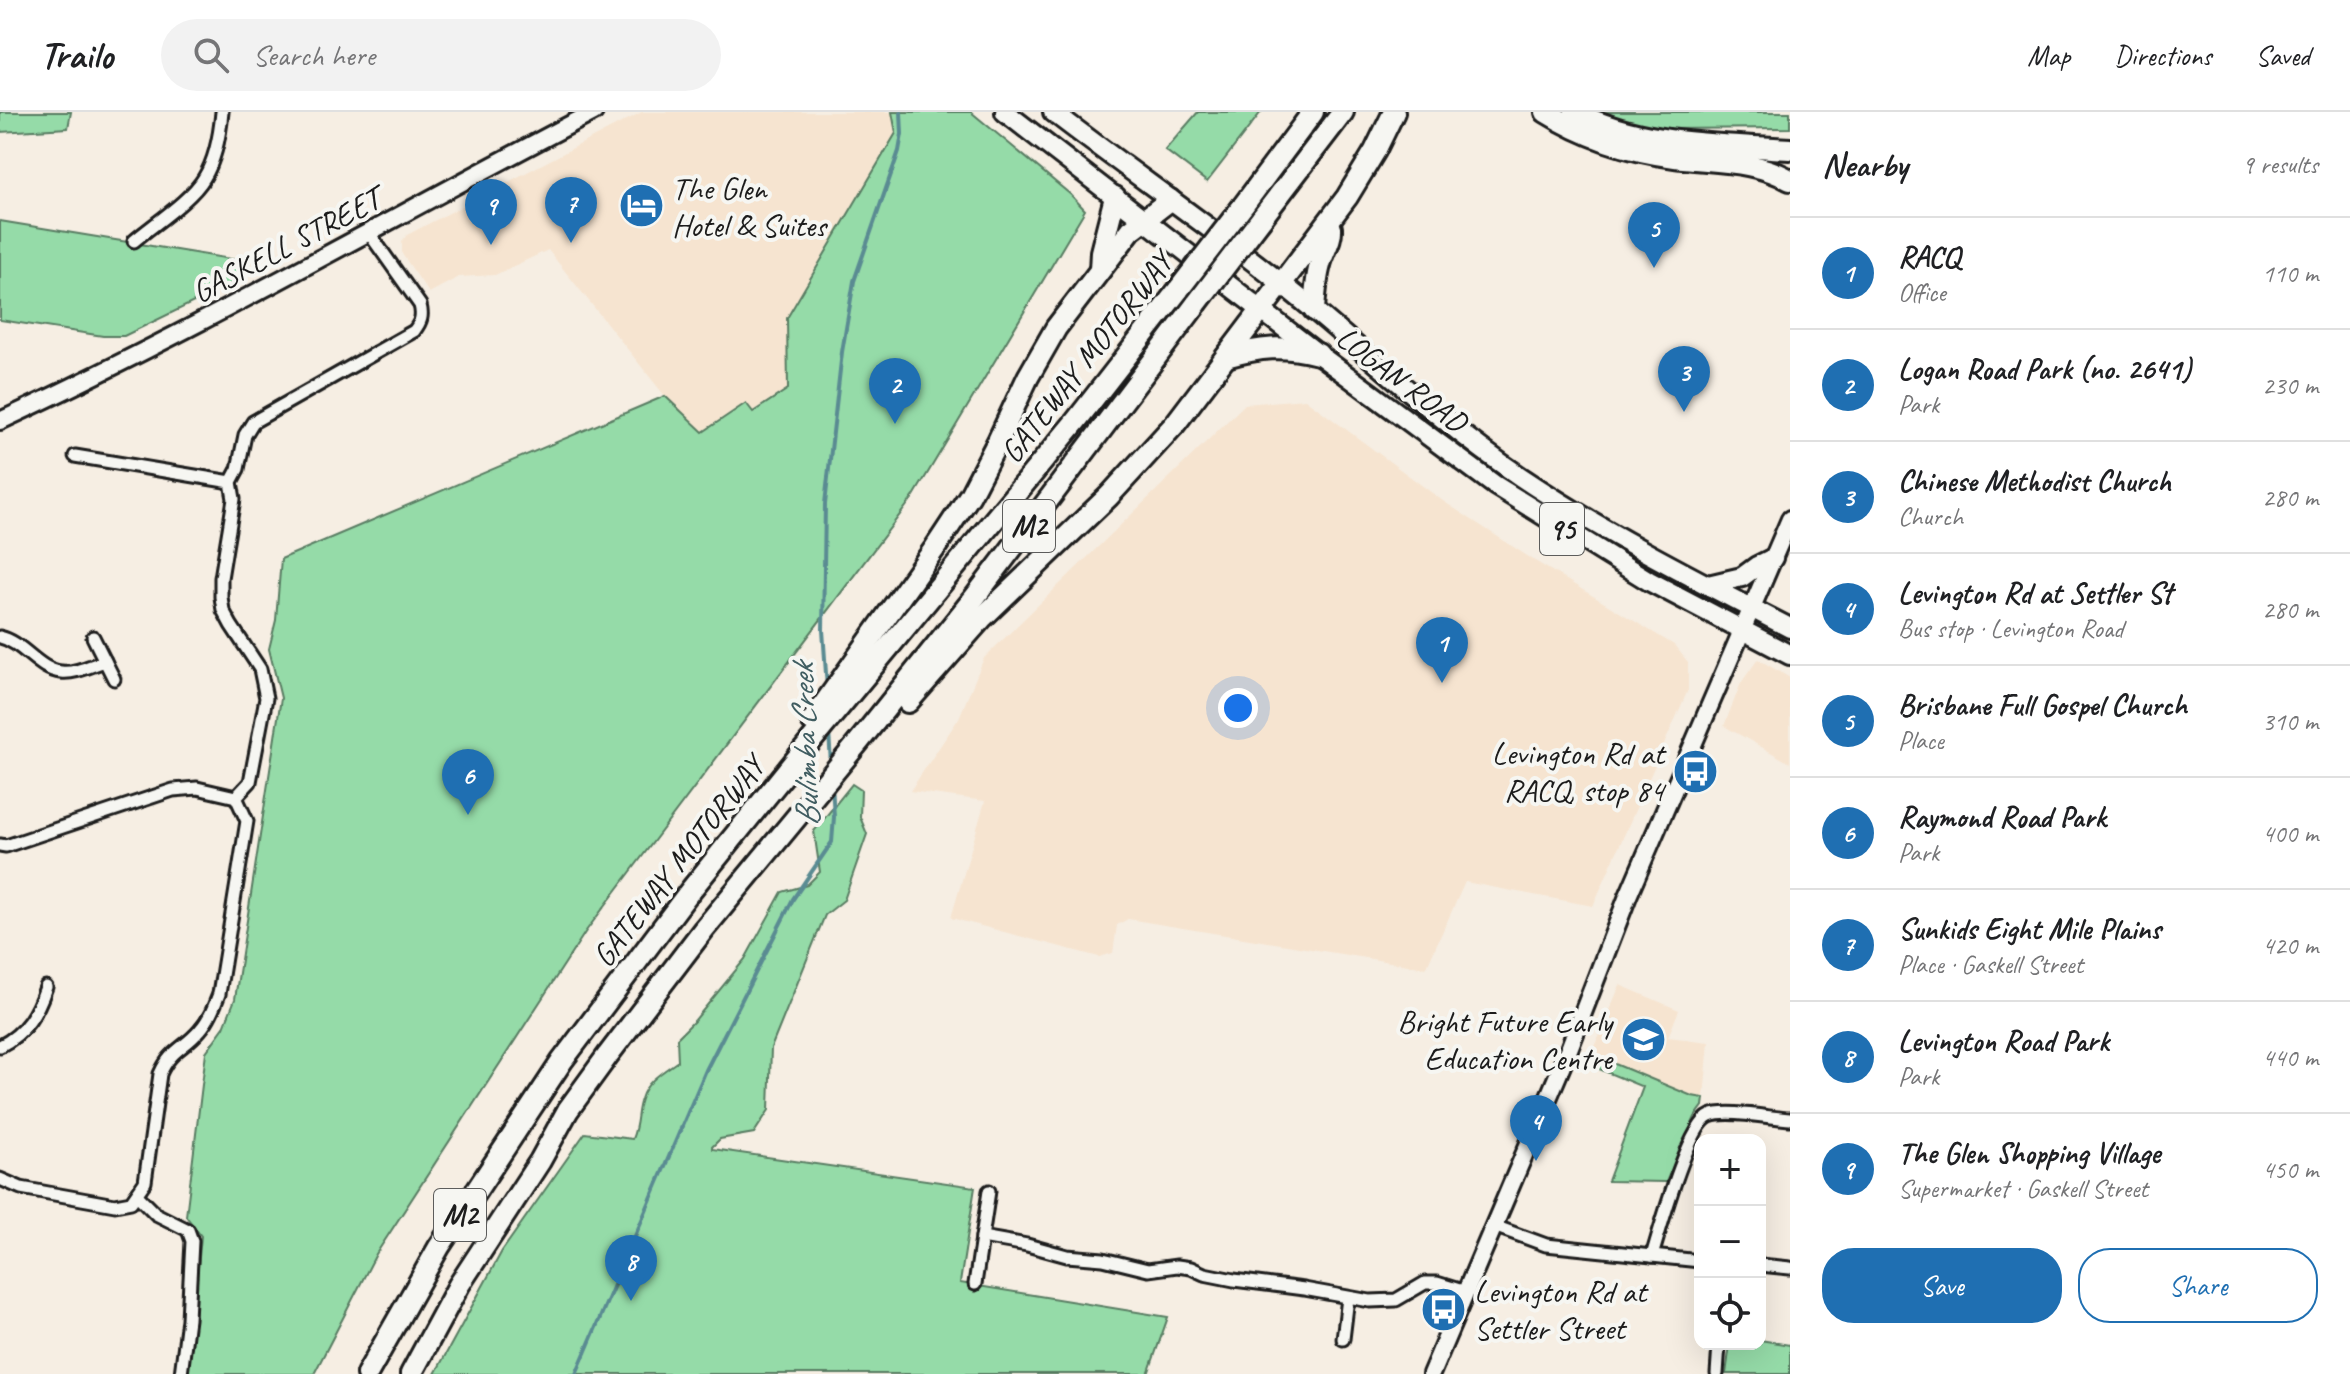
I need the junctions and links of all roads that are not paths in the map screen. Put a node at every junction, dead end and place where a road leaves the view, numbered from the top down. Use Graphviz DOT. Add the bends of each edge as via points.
graph roads {
  1 [pos="222,112"];
  2 [pos="594,112"];
  3 [pos="1005,112"];
  4 [pos="1053,112"];
  5 [pos="1313,112"];
  6 [pos="1343,112"];
  7 [pos="1394,112"];
  8 [pos="1546,112"];
  9 [pos="1575,112"];
  10 [pos="1790,149"];
  11 [pos="1790,180"];
  12 [pos="1115,197"];
  13 [pos="1170,200"];
  14 [pos="1143,220"];
  15 [pos="1331,220"];
  16 [pos="369,233"];
  17 [pos="134,241"];
  18 [pos="1100,270"];
  19 [pos="1281,284"];
  20 [pos="1261,310"];
  21 [pos="1314,310"];
  22 [pos="1318,354"];
  23 [pos="1226,357"];
  24 [pos="0,421"];
  25 [pos="75,456"];
  26 [pos="231,482"];
  27 [pos="1790,519"];
  28 [pos="1773,558"];
  29 [pos="1708,585"];
  30 [pos="1752,608"];
  31 [pos="1790,628"];
  32 [pos="1743,630"];
  33 [pos="0,637"];
  34 [pos="93,637"];
  35 [pos="1790,655"];
  36 [pos="105,661"];
  37 [pos="114,679"];
  38 [pos="840,694"];
  39 [pos="859,751"];
  40 [pos="236,797"];
  41 [pos="0,845"];
  42 [pos="46,987"];
  43 [pos="0,1046"];
  44 [pos="1790,1119"];
  45 [pos="0,1181"];
  46 [pos="989,1191"];
  47 [pos="137,1195"];
  48 [pos="1494,1226"];
  49 [pos="982,1237"];
  50 [pos="1652,1256"];
  51 [pos="1694,1260"];
  52 [pos="1766,1266"];
  53 [pos="1790,1268"];
  54 [pos="975,1284"];
  55 [pos="1466,1292"];
  56 [pos="1348,1298"];
  57 [pos="1343,1339"];
  58 [pos="1719,1350"];
  59 [pos="181,1374"];
  60 [pos="367,1374"];
  61 [pos="411,1374"];
  62 [pos="1431,1374"];
  63 [pos="1717,1374"];
  1 -- 17 [label="street" via="206,177"];
  2 -- 16 [label="street, GASKELL STREET"];
  3 -- 12 [label="main road, LOGAN ROAD / 95"];
  4 -- 13 [label="main road, LOGAN ROAD / 95"];
  5 -- 38 [label="highway, GATEWAY MOTORWAY / M2, bridge" via="1076,421"];
  6 -- 39 [label="highway, GATEWAY MOTORWAY / M2, bridge"];
  7 -- 15 [label="highway"];
  8 -- 11 [label="highway" via="1629,149 1752,166"];
  9 -- 10 [label="highway" via="1643,136"];
  12 -- 14 [label="main road, LOGAN ROAD / 95"];
  12 -- 18 [label="highway"];
  13 -- 14 [label="highway"];
  13 -- 19 [label="main road, LOGAN ROAD / 95"];
  14 -- 18 [label="highway"];
  14 -- 20 [label="main road, LOGAN ROAD / 95"];
  15 -- 19 [label="highway"];
  15 -- 21 [label="highway"];
  16 -- 24 [label="street, GASKELL STREET"];
  16 -- 26 [label="street" via="411,292 422,312 421,322 414,331 253,422"];
  18 -- 38 [label="highway" via="1056,328 970,495"];
  19 -- 20 [label="highway"];
  19 -- 21 [label="main road, LOGAN ROAD / 95"];
  20 -- 22 [label="main road, LOGAN ROAD / 95"];
  20 -- 23 [label="highway"];
  21 -- 29 [label="main road, LOGAN ROAD / 95" via="1428,408 1517,474"];
  22 -- 23 [label="highway" via="1276,347"];
  22 -- 32 [label="main road, LOGAN ROAD / 95" via="1537,513"];
  23 -- 39 [label="highway" via="1157,445 961,640"];
  25 -- 26 [label="street"];
  26 -- 40 [label="street" via="234,499 221,578 223,610 260,669 266,698 250,782"];
  27 -- 28 [label="street"];
  28 -- 29 [label="main road" via="1742,577"];
  28 -- 30 [label="street"];
  29 -- 30 [label="main road, LOGAN ROAD / 95"];
  30 -- 31 [label="main road, LOGAN ROAD / 95"];
  30 -- 32 [label="street"];
  32 -- 35 [label="main road, LOGAN ROAD / 95"];
  32 -- 48 [label="street"];
  33 -- 36 [label="street" via="60,673"];
  34 -- 36 [label="street"];
  36 -- 37 [label="street"];
  38 -- 60 [label="highway, GATEWAY MOTORWAY / M2" via="807,746 562,1061 439,1247"];
  39 -- 61 [label="highway, GATEWAY MOTORWAY / M2" via="805,807 648,1000 568,1110 459,1285"];
  40 -- 41 [label="street" via="197,788 173,790"];
  40 -- 47 [label="street" via="247,821 219,994 199,1032 174,1052 160,1074 145,1182"];
  42 -- 43 [label="street" via="36,1014 15,1039"];
  44 -- 50 [label="street" via="1725,1113 1701,1121"];
  45 -- 47 [label="street" via="115,1205"];
  46 -- 49 [label="street"];
  47 -- 59 [label="street" via="156,1214 188,1230 192,1241"];
  48 -- 50 [label="street" via="1546,1245"];
  48 -- 55 [label="street"];
  49 -- 54 [label="street"];
  49 -- 56 [label="street" via="1148,1270 1177,1266"];
  50 -- 51 [label="street"];
  52 -- 53 [label="street"];
  55 -- 56 [label="street" via="1425,1283 1396,1300"];
  55 -- 62 [label="street"];
  56 -- 57 [label="street"];
  58 -- 63 [label="street"];
}
